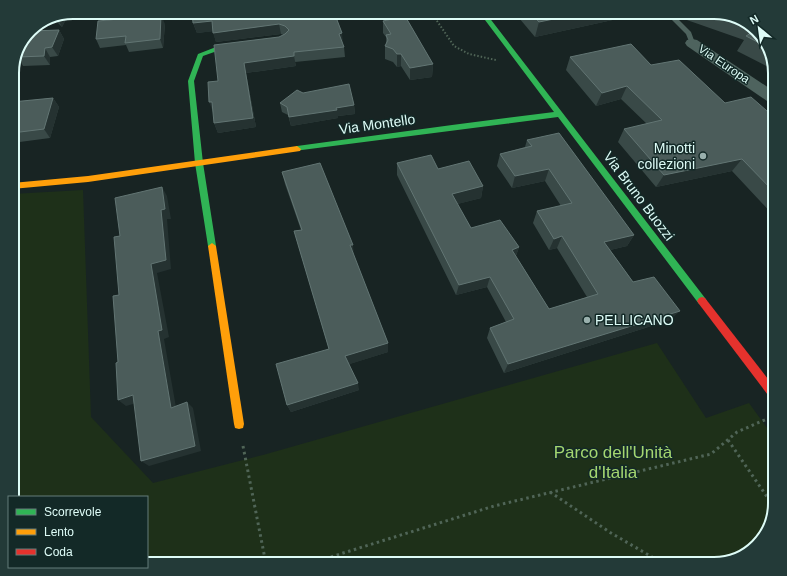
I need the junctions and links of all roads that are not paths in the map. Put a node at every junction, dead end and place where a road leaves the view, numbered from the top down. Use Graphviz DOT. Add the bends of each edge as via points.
graph roads {
  1 [pos="487,19"];
  2 [pos="674,19"];
  3 [pos="692,43"];
  4 [pos="252,44"];
  5 [pos="768,94"];
  6 [pos="559,114"];
  7 [pos="199,163"];
  8 [pos="19,185"];
  9 [pos="768,387"];
  10 [pos="239,424"];
  1 -- 6 [label="street, Via Bruno Buozzi"];
  2 -- 3 [label="lane" via="689,33"];
  3 -- 5 [label="street, Via Europa"];
  4 -- 7 [label="street" via="216,49 200,55 191,80"];
  6 -- 7 [label="street, Via Montello"];
  6 -- 9 [label="street, Via Bruno Buozzi"];
  7 -- 8 [label="street, Via Montello"];
  7 -- 10 [label="street"];
}
